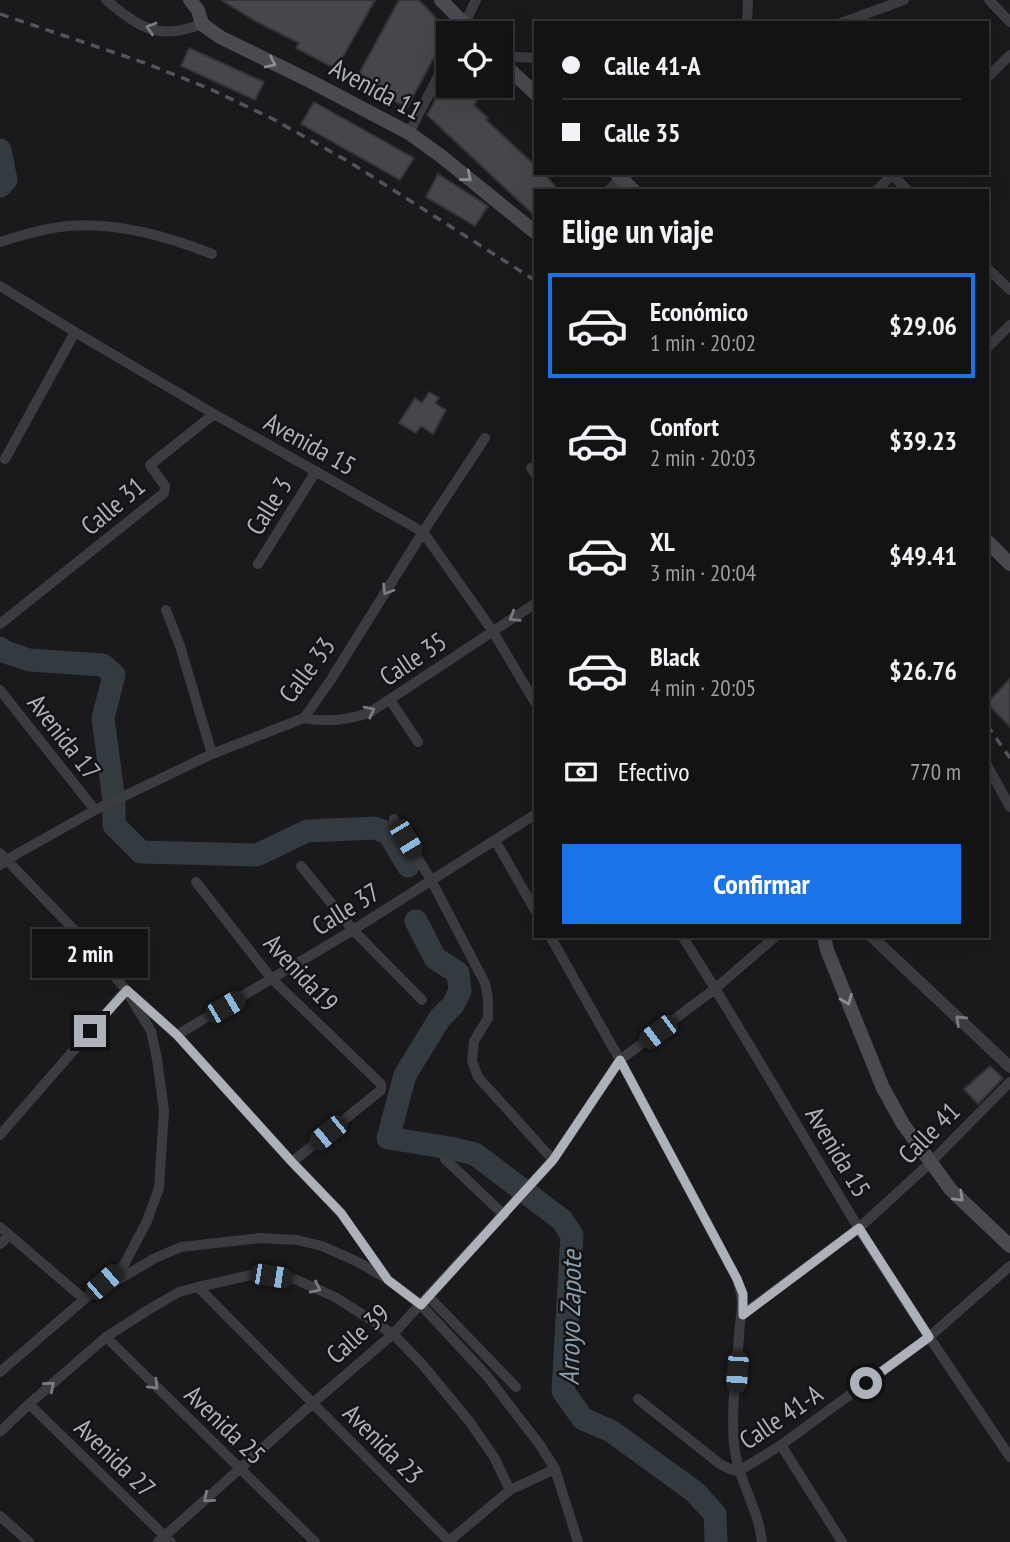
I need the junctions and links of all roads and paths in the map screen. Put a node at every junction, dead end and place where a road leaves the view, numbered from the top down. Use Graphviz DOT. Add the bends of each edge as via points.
graph roads {
  1 [pos="106,0"];
  2 [pos="190,0"];
  3 [pos="441,0"];
  4 [pos="476,0"];
  5 [pos="748,0"];
  6 [pos="904,0"];
  7 [pos="989,0"];
  8 [pos="876,5"];
  9 [pos="458,21"];
  10 [pos="469,21"];
  11 [pos="747,21"];
  12 [pos="845,21"];
  13 [pos="1010,22"];
  14 [pos="202,24"];
  15 [pos="1010,55"];
  16 [pos="513,57"];
  17 [pos="534,58"];
  18 [pos="513,73"];
  19 [pos="989,76"];
  20 [pos="436,81"];
  21 [pos="534,92"];
  22 [pos="409,134"];
  23 [pos="620,175"];
  24 [pos="891,175"];
  25 [pos="893,175"];
  26 [pos="632,189"];
  27 [pos="878,189"];
  28 [pos="906,189"];
  29 [pos="534,231"];
  30 [pos="0,242"];
  31 [pos="212,254"];
  32 [pos="989,270"];
  33 [pos="0,286"];
  34 [pos="1010,290"];
  35 [pos="1010,325"];
  36 [pos="75,332"];
  37 [pos="989,346"];
  38 [pos="214,414"];
  39 [pos="485,438"];
  40 [pos="5,459"];
  41 [pos="316,471"];
  42 [pos="423,532"];
  43 [pos="989,543"];
  44 [pos="258,564"];
  45 [pos="1010,564"];
  46 [pos="534,604"];
  47 [pos="166,610"];
  48 [pos="0,624"];
  49 [pos="492,630"];
  50 [pos="0,690"];
  51 [pos="390,700"];
  52 [pos="534,701"];
  53 [pos="304,718"];
  54 [pos="418,742"];
  55 [pos="212,754"];
  56 [pos="989,769"];
  57 [pos="1010,807"];
  58 [pos="95,810"];
  59 [pos="534,815"];
  60 [pos="394,819"];
  61 [pos="495,840"];
  62 [pos="2,860"];
  63 [pos="301,866"];
  64 [pos="431,880"];
  65 [pos="196,882"];
  66 [pos="534,908"];
  67 [pos="352,930"];
  68 [pos="551,938"];
  69 [pos="683,938"];
  70 [pos="774,938"];
  71 [pos="824,938"];
  72 [pos="873,938"];
  73 [pos="272,979"];
  74 [pos="716,988"];
  75 [pos="127,990"];
  76 [pos="422,1000"];
  77 [pos="177,1035"];
  78 [pos="620,1060"];
  79 [pos="1010,1067"];
  80 [pos="1010,1082"];
  81 [pos="0,1135"];
  82 [pos="445,1159"];
  83 [pos="553,1160"];
  84 [pos="292,1162"];
  85 [pos="930,1163"];
  86 [pos="504,1215"];
  87 [pos="0,1227"];
  88 [pos="859,1228"];
  89 [pos="9,1236"];
  90 [pos="0,1244"];
  91 [pos="1010,1246"];
  92 [pos="1010,1266"];
  93 [pos="388,1280"];
  94 [pos="198,1287"];
  95 [pos="428,1296"];
  96 [pos="84,1299"];
  97 [pos="421,1305"];
  98 [pos="743,1315"];
  99 [pos="393,1334"];
  100 [pos="106,1337"];
  101 [pos="929,1337"];
  102 [pos="0,1372"];
  103 [pos="516,1387"];
  104 [pos="638,1399"];
  105 [pos="313,1403"];
  106 [pos="29,1404"];
  107 [pos="0,1432"];
  108 [pos="782,1445"];
  109 [pos="1010,1457"];
  110 [pos="240,1469"];
  111 [pos="555,1469"];
  112 [pos="739,1471"];
  113 [pos="510,1490"];
  114 [pos="0,1516"];
  115 [pos="165,1540"];
  116 [pos="29,1542"];
  117 [pos="315,1542"];
  118 [pos="449,1542"];
  119 [pos="578,1542"];
  120 [pos="762,1542"];
  121 [pos="842,1542"];
  14 -- 1 [label="street, one-way" via="175,32 146,28"];
  2 -- 14 [label="main road, Avenida 11"];
  3 -- 9 [label="main road"];
  4 -- 10 [label="street"];
  5 -- 11 [label="street"];
  6 -- 8 [label="street"];
  7 -- 13 [label="street"];
  8 -- 12 [label="street"];
  14 -- 22 [label="main road, Avenida 11, one-way" via="229,43"];
  15 -- 19 [label="street"];
  16 -- 17 [label="street"];
  18 -- 21 [label="main road"];
  20 -- 22 [label="street"];
  22 -- 29 [label="main road, Avenida 11, one-way"];
  23 -- 26 [label="main road"];
  24 -- 27 [label="street"];
  25 -- 28 [label="street"];
  30 -- 31 [label="street" via="71,226 126,230"];
  32 -- 34 [label="street"];
  33 -- 36 [label="street, Avenida 15"];
  35 -- 37 [label="street"];
  36 -- 38 [label="street, Avenida 15"];
  36 -- 40 [label="street"];
  38 -- 41 [label="street, Avenida 15"];
  38 -- 48 [label="street, Calle 31" via="150,465 165,486 164,493"];
  39 -- 42 [label="street, Calle 33"];
  41 -- 42 [label="street, Avenida 15"];
  41 -- 44 [label="street, Calle 3"];
  42 -- 49 [label="street, Avenida 15"];
  42 -- 53 [label="street, Calle 33, one-way"];
  43 -- 45 [label="main road"];
  46 -- 49 [label="street, Calle 35, one-way"];
  47 -- 55 [label="street"];
  49 -- 51 [label="street, Calle 35"];
  49 -- 52 [label="street, Avenida 15"];
  50 -- 58 [label="street, Avenida 17"];
  53 -- 51 [label="street, Calle 35, one-way" via="356,718"];
  51 -- 54 [label="street"];
  53 -- 55 [label="street, Calle 33"];
  55 -- 58 [label="street, Calle 33"];
  56 -- 57 [label="street"];
  58 -- 62 [label="street, Calle 33"];
  59 -- 61 [label="street, Calle 37"];
  60 -- 64 [label="street"];
  61 -- 64 [label="street, Calle 37"];
  61 -- 66 [label="street"];
  62 -- 75 [label="street" via="82,938"];
  63 -- 67 [label="street"];
  64 -- 67 [label="street, Calle 37"];
  64 -- 83 [label="street" via="485,983 488,1018 474,1041 472,1060 478,1077"];
  65 -- 73 [label="street, Avenida19"];
  67 -- 73 [label="street, Calle 37"];
  67 -- 76 [label="street"];
  68 -- 78 [label="street"];
  69 -- 74 [label="street, Avenida 15"];
  70 -- 74 [label="street, Calle 39"];
  71 -- 85 [label="main road, one-way" via="883,1088"];
  79 -- 72 [label="street, one-way"];
  73 -- 77 [label="street, Calle 37"];
  73 -- 84 [label="street, Avenida19" via="382,1086"];
  74 -- 78 [label="street, Calle 39"];
  74 -- 88 [label="street, Avenida 15"];
  75 -- 77 [label="street"];
  75 -- 81 [label="street"];
  75 -- 96 [label="street" via="151,1031 158,1059 164,1111 159,1188 124,1265"];
  77 -- 84 [label="street"];
  78 -- 83 [label="street, Calle 39"];
  78 -- 98 [label="street" via="737,1279"];
  80 -- 85 [label="street, Calle 41"];
  82 -- 86 [label="street"];
  83 -- 86 [label="street, Calle 39"];
  84 -- 93 [label="street" via="341,1213"];
  85 -- 88 [label="street, Calle 41"];
  85 -- 91 [label="main road, one-way" via="951,1190"];
  86 -- 95 [label="street, Calle 39"];
  87 -- 89 [label="street"];
  88 -- 98 [label="street, Calle 41"];
  88 -- 101 [label="street, Avenida 15"];
  89 -- 90 [label="street"];
  89 -- 96 [label="street"];
  92 -- 101 [label="street, Calle 41-A"];
  93 -- 96 [label="street" via="322,1246 260,1238 181,1247"];
  93 -- 97 [label="street"];
  94 -- 99 [label="street, one-way" via="251,1275 297,1280 335,1297"];
  94 -- 100 [label="street" via="179,1293"];
  94 -- 105 [label="street, Avenida 23"];
  95 -- 97 [label="street, Calle 39"];
  95 -- 103 [label="street"];
  96 -- 102 [label="street"];
  97 -- 99 [label="street, Calle 39"];
  97 -- 111 [label="street" via="487,1376"];
  98 -- 112 [label="street" via="733,1406"];
  99 -- 105 [label="street, Calle 39"];
  99 -- 113 [label="street" via="469,1421"];
  106 -- 100 [label="street, one-way"];
  100 -- 110 [label="street, Avenida 25, one-way"];
  101 -- 108 [label="street, Calle 41-A"];
  101 -- 109 [label="street, Avenida 15"];
  104 -- 112 [label="street, Calle 41-A" via="720,1464"];
  105 -- 110 [label="street, Calle 39"];
  105 -- 118 [label="street, Avenida 23"];
  106 -- 107 [label="street"];
  106 -- 115 [label="street, Avenida 27"];
  108 -- 112 [label="street, Calle 41-A"];
  108 -- 121 [label="street"];
  110 -- 115 [label="street, Calle 39, one-way"];
  110 -- 117 [label="street, Avenida 25"];
  111 -- 113 [label="street"];
  111 -- 119 [label="street"];
  112 -- 120 [label="street"];
  113 -- 118 [label="street"];
  114 -- 116 [label="street"];
}
